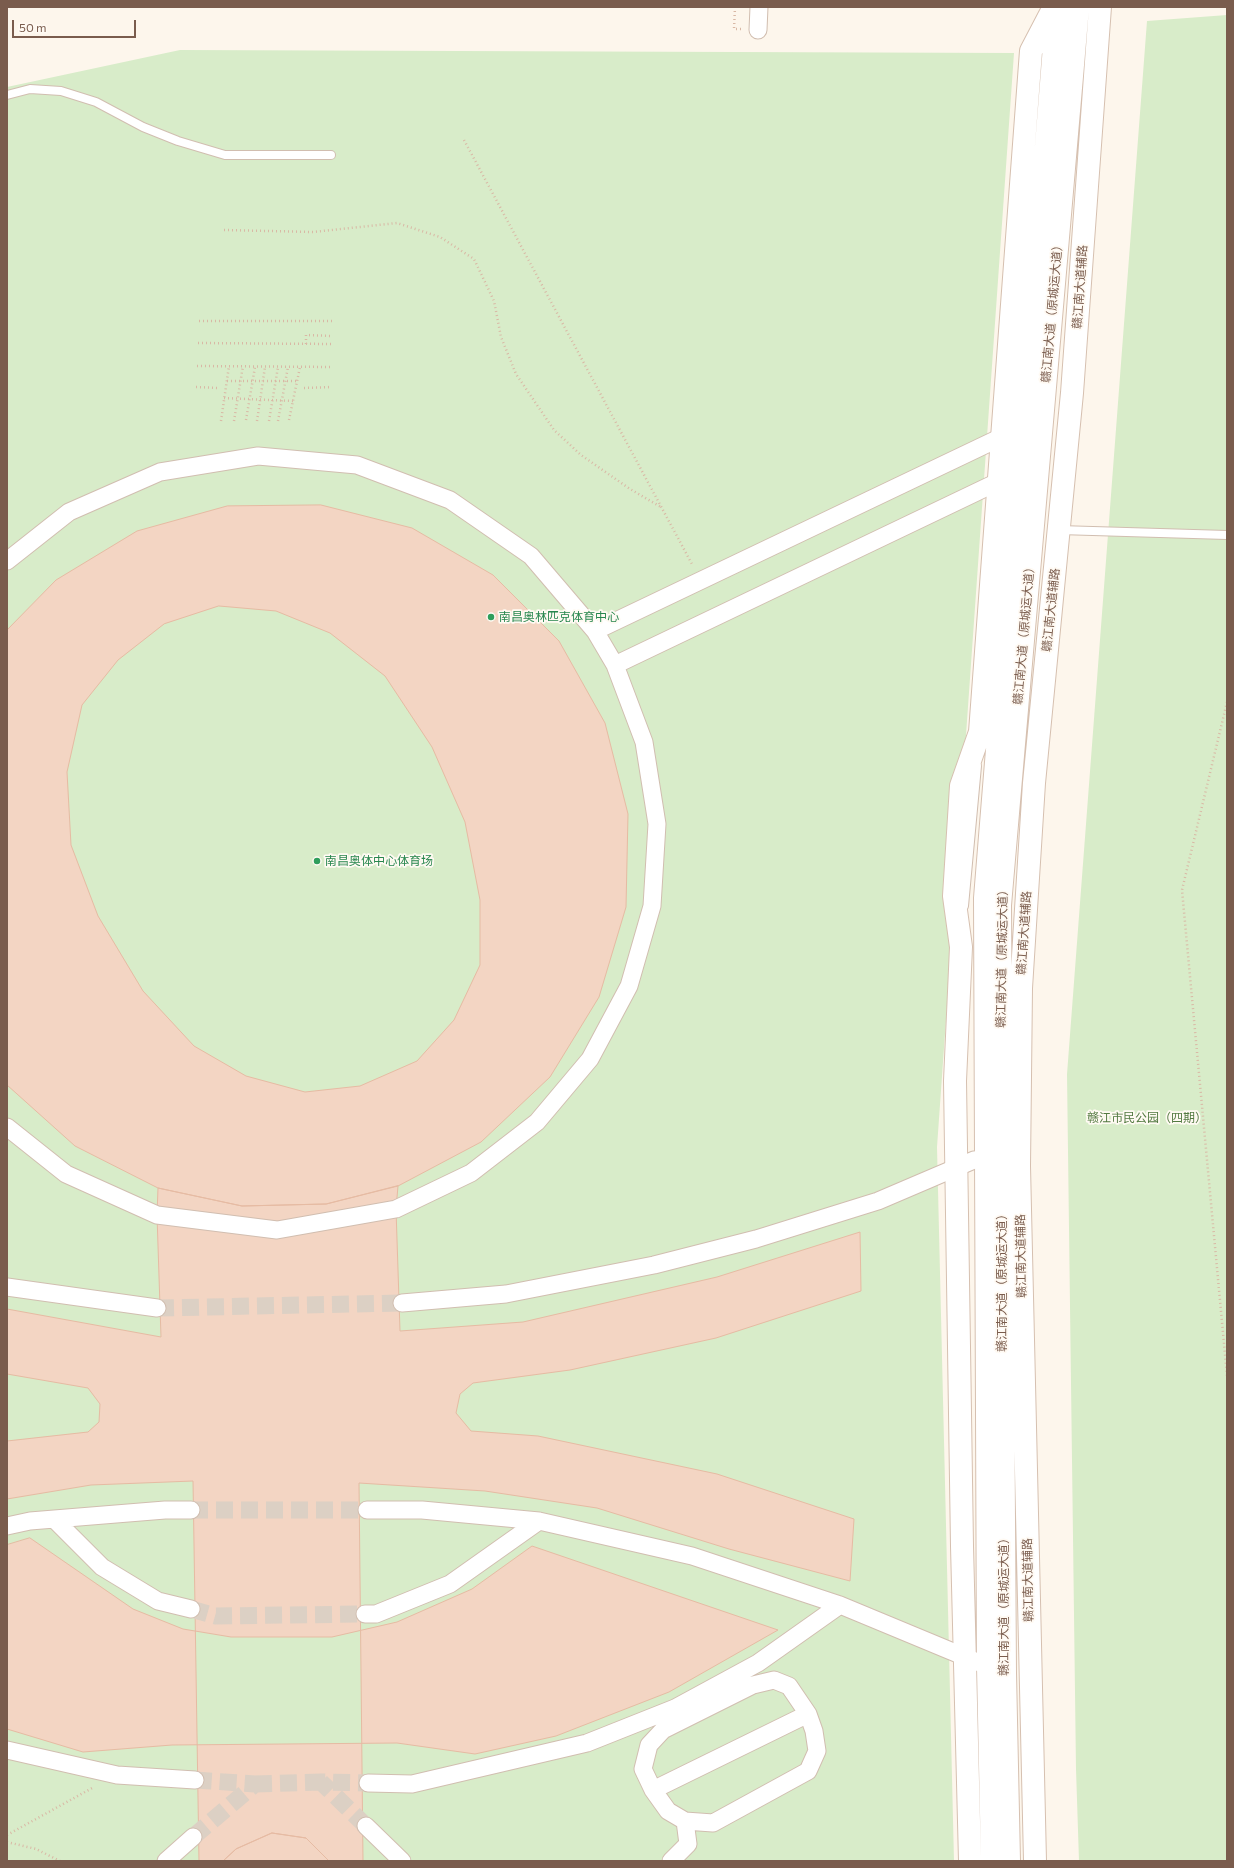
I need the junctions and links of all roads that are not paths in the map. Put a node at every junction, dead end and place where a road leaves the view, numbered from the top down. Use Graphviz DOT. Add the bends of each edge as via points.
graph roads {
  1 [pos="759,7"];
  2 [pos="1054,7"];
  3 [pos="1057,7"];
  4 [pos="1078,7"];
  5 [pos="1100,7"];
  6 [pos="758,30"];
  7 [pos="7,95"];
  8 [pos="331,154"];
  9 [pos="1043,416"];
  10 [pos="1023,426"];
  11 [pos="1002,436"];
  12 [pos="1039,462"];
  13 [pos="1019,471"];
  14 [pos="999,481"];
  15 [pos="1058,530"];
  16 [pos="1227,535"];
  17 [pos="7,561"];
  18 [pos="595,631"];
  19 [pos="615,665"];
  20 [pos="7,1127"];
  21 [pos="994,1158"];
  22 [pos="956,1168"];
  23 [pos="7,1287"];
  24 [pos="402,1303"];
  25 [pos="157,1308"];
  26 [pos="191,1510"];
  27 [pos="367,1510"];
  28 [pos="54,1519"];
  29 [pos="539,1521"];
  30 [pos="7,1526"];
  31 [pos="840,1605"];
  32 [pos="190,1610"];
  33 [pos="365,1614"];
  34 [pos="965,1657"];
  35 [pos="758,1663"];
  36 [pos="996,1670"];
  37 [pos="753,1685"];
  38 [pos="808,1714"];
  39 [pos="677,1715"];
  40 [pos="7,1750"];
  41 [pos="195,1780"];
  42 [pos="368,1783"];
  43 [pos="653,1790"];
  44 [pos="685,1821"];
  45 [pos="366,1826"];
  46 [pos="193,1837"];
  47 [pos="166,1861"];
  48 [pos="402,1861"];
  49 [pos="671,1861"];
  50 [pos="970,1861"];
  51 [pos="992,1861"];
  52 [pos="1009,1861"];
  53 [pos="1035,1861"];
  1 -- 6 [label="street"];
  2 -- 11 [label="street" via="1031,51"];
  3 -- 10 [label="street, 赣江南大道（原城运大道）"];
  4 -- 9 [label="street, 赣江南大道（原城运大道）"];
  5 -- 15 [label="street, 赣江南大道辅路" via="1072,393"];
  7 -- 8 [label="lane" via="30,89 61,92 96,102 143,127 178,141 225,155"];
  9 -- 10 [label="street"];
  9 -- 12 [label="street, 赣江南大道（原城运大道）"];
  10 -- 11 [label="street"];
  10 -- 13 [label="street, 赣江南大道（原城运大道）"];
  11 -- 14 [label="street"];
  11 -- 18 [label="street"];
  12 -- 13 [label="street"];
  12 -- 21 [label="street, 赣江南大道（原城运大道）" via="1000,905"];
  13 -- 14 [label="street"];
  13 -- 21 [label="street, 赣江南大道（原城运大道）" via="985,898"];
  14 -- 19 [label="street"];
  14 -- 22 [label="street" via="980,732 962,786 954,896 961,947 955,1081"];
  15 -- 16 [label="lane"];
  15 -- 53 [label="street, 赣江南大道辅路" via="1034,783 1021,988 1019,1166"];
  17 -- 18 [label="street" via="69,512 160,472 258,456 357,465 450,500 531,556"];
  18 -- 19 [label="street"];
  19 -- 20 [label="street" via="644,742 657,824 652,906 630,986 586,1065 537,1122 471,1173 396,1209 277,1230 157,1215 66,1174"];
  21 -- 22 [label="street" via="974,1160"];
  21 -- 36 [label="street, 赣江南大道（原城运大道）"];
  22 -- 24 [label="street" via="878,1201 756,1239 654,1265 506,1294"];
  22 -- 34 [label="street"];
  23 -- 25 [label="street"];
  26 -- 28 [label="street"];
  27 -- 29 [label="street" via="422,1510"];
  28 -- 30 [label="street"];
  28 -- 32 [label="street" via="102,1567 158,1601"];
  29 -- 31 [label="street" via="692,1556"];
  29 -- 33 [label="street" via="450,1584 376,1614"];
  31 -- 34 [label="street"];
  31 -- 35 [label="street"];
  34 -- 36 [label="street"];
  34 -- 50 [label="street"];
  35 -- 37 [label="street"];
  35 -- 39 [label="street"];
  36 -- 51 [label="street, 赣江南大道（原城运大道）"];
  36 -- 52 [label="street, 赣江南大道（原城运大道）"];
  37 -- 38 [label="street" via="774,1680 789,1686"];
  37 -- 39 [label="street"];
  38 -- 43 [label="street"];
  38 -- 44 [label="street" via="817,1751 808,1771 713,1823"];
  39 -- 42 [label="street" via="587,1743 412,1784"];
  39 -- 43 [label="street" via="649,1745 643,1769"];
  40 -- 41 [label="street" via="117,1775"];
  43 -- 44 [label="street" via="668,1811"];
  44 -- 49 [label="street" via="688,1844"];
  45 -- 48 [label="street"];
  46 -- 47 [label="street"];
}
